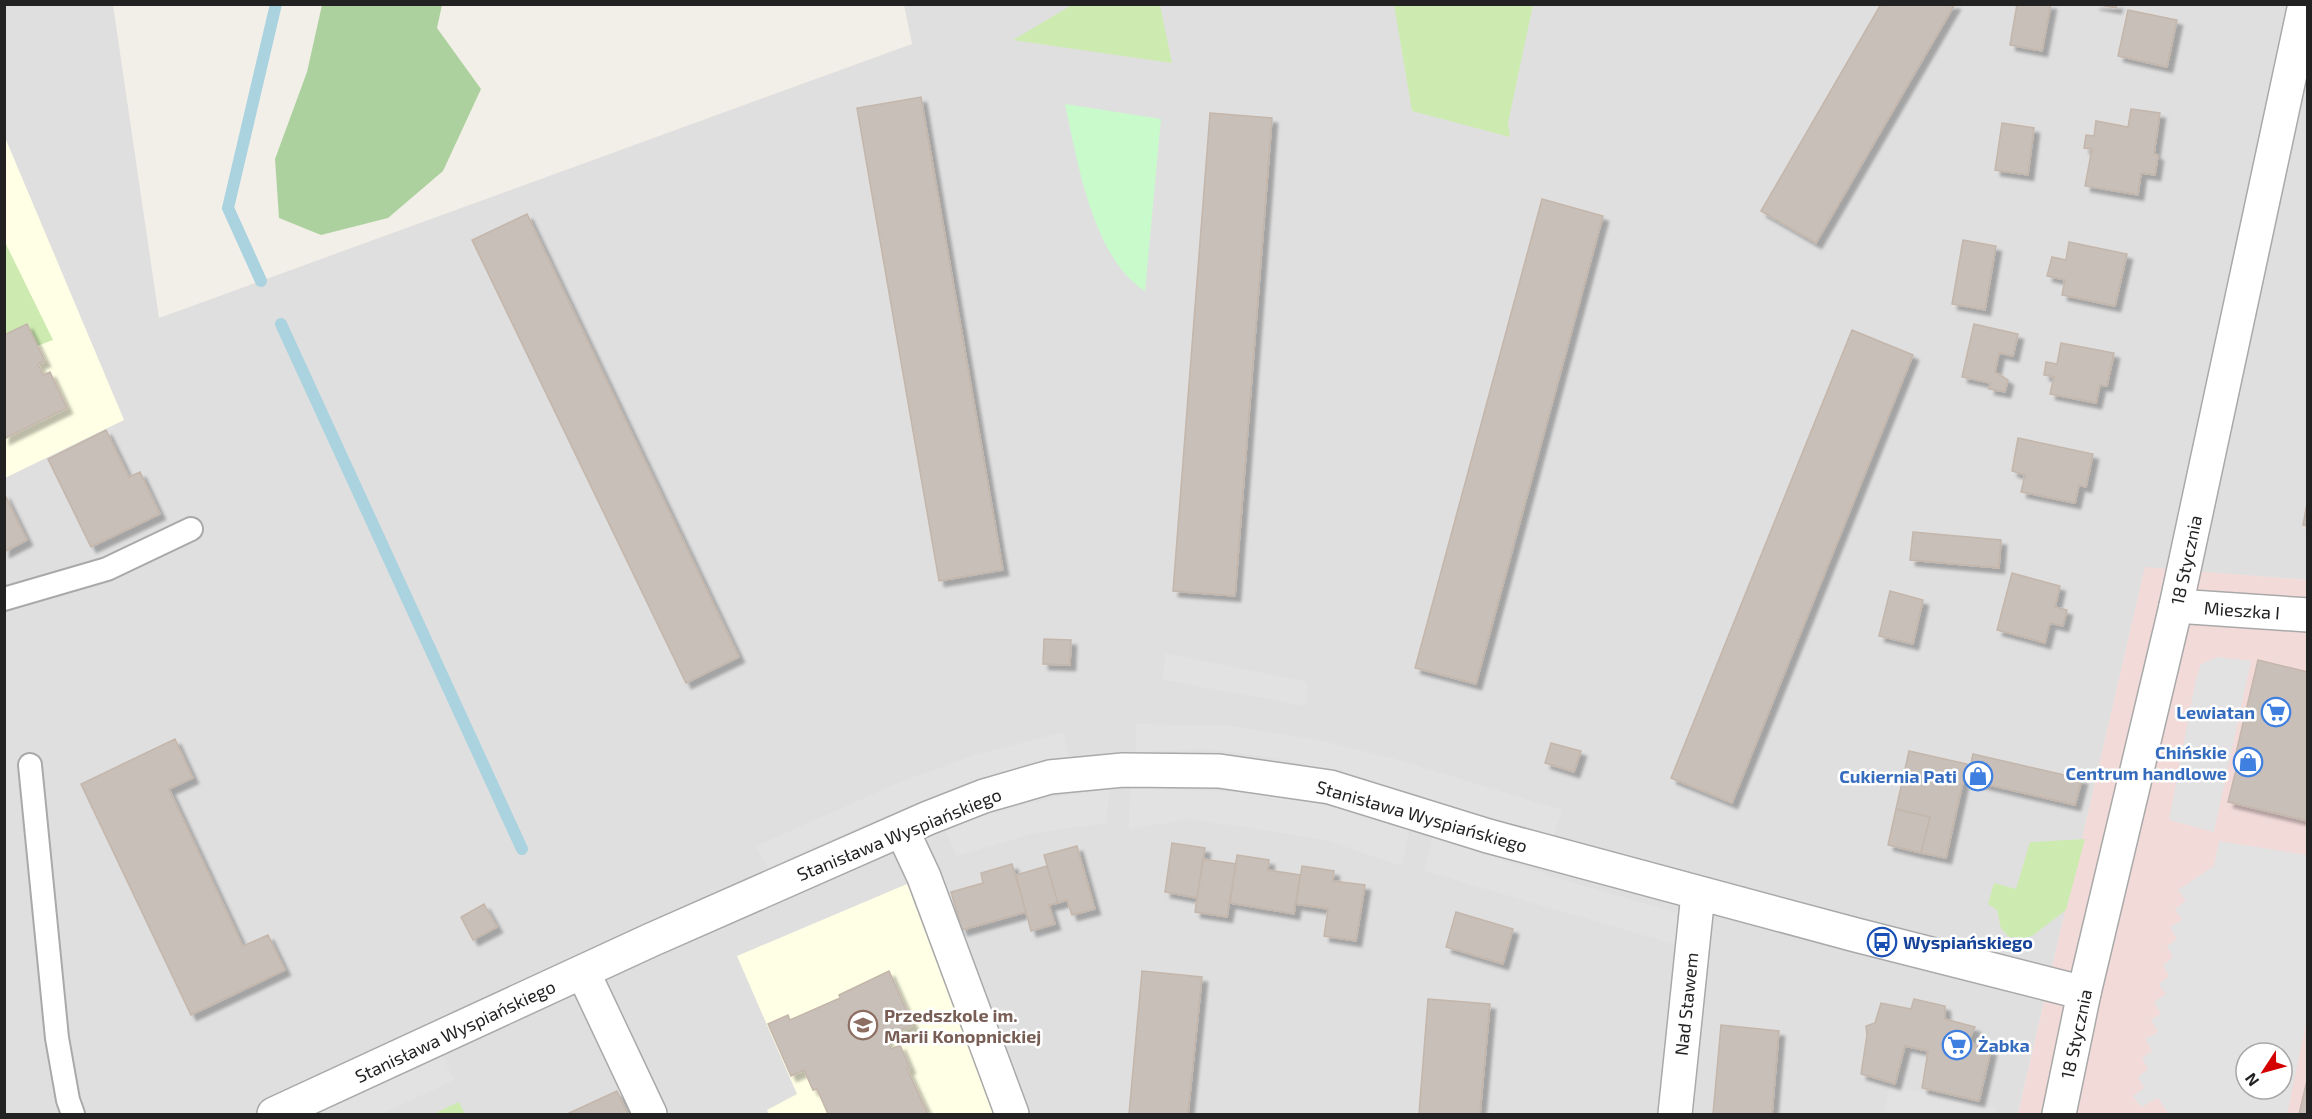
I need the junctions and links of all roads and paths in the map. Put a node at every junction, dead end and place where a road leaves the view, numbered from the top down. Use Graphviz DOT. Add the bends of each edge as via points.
graph roads {
  1 [pos="2306,4"];
  2 [pos="191,529"];
  3 [pos="4,599"];
  4 [pos="2176,606"];
  5 [pos="2307,615"];
  6 [pos="30,765"];
  7 [pos="902,830"];
  8 [pos="1698,894"];
  9 [pos="583,972"];
  10 [pos="2084,993"];
  11 [pos="74,1114"];
  12 [pos="274,1114"];
  13 [pos="650,1114"];
  14 [pos="1012,1114"];
  15 [pos="1675,1114"];
  16 [pos="2059,1114"];
  1 -- 4 [label="street, 18 Stycznia"];
  2 -- 3 [label="lane" via="107,569"];
  4 -- 5 [label="street, Mieszka I"];
  4 -- 10 [label="street, 18 Stycznia"];
  6 -- 11 [label="lane" via="57,1038"];
  7 -- 8 [label="street, Stanisława Wyspiańskiego" via="984,796 1050,777 1123,770 1219,771 1330,787"];
  7 -- 9 [label="street, Stanisława Wyspiańskiego"];
  7 -- 14 [label="street" via="924,877"];
  8 -- 10 [label="street, Stanisława Wyspiańskiego"];
  8 -- 15 [label="street, Nad Stawem"];
  9 -- 12 [label="street, Stanisława Wyspiańskiego"];
  9 -- 13 [label="street"];
  10 -- 16 [label="street, 18 Stycznia"];
}
